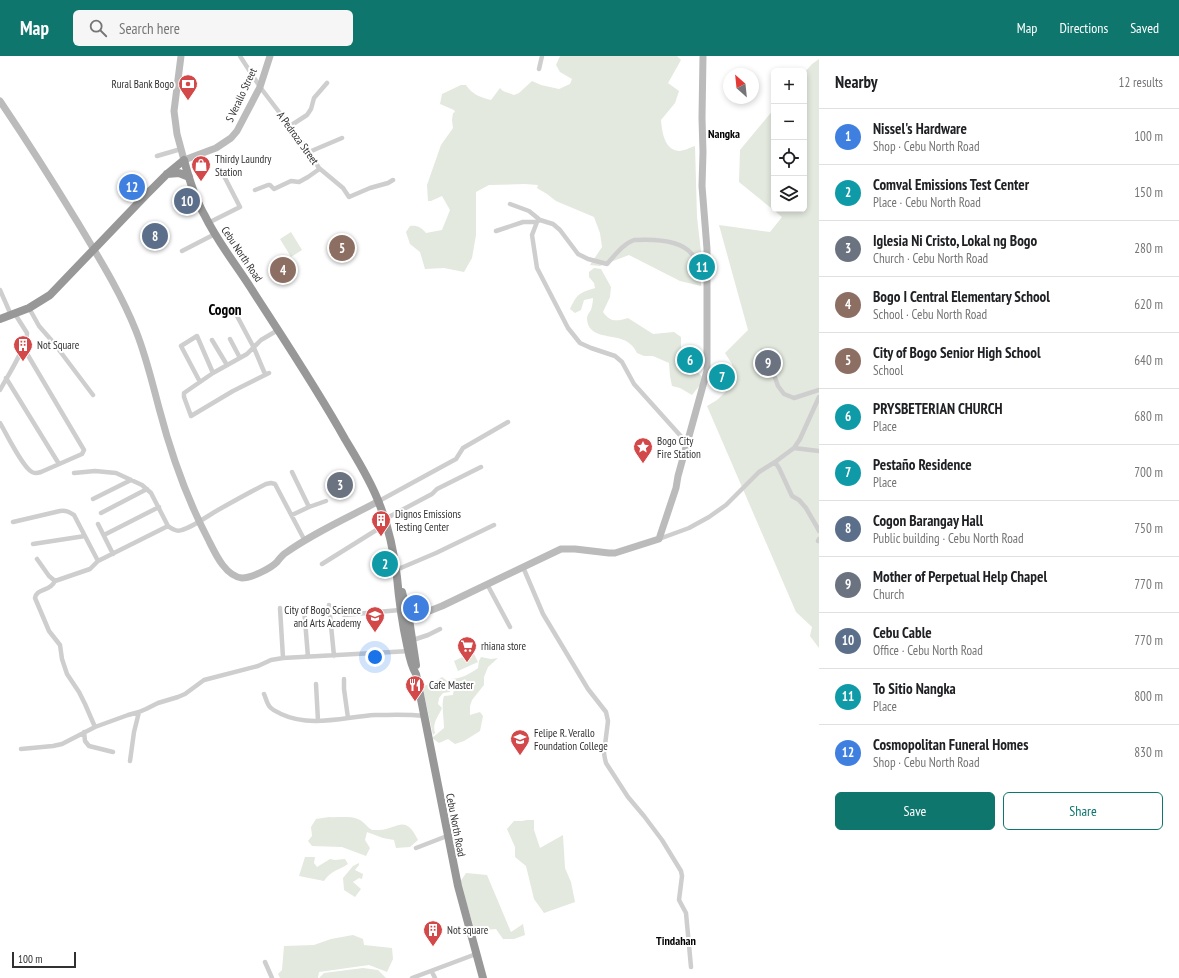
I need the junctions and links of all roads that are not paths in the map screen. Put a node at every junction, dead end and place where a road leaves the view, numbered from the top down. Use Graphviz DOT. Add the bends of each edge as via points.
graph roads {
  1 [pos="181,56"];
  2 [pos="240,56"];
  3 [pos="270,56"];
  4 [pos="542,56"];
  5 [pos="704,56"];
  6 [pos="539,69"];
  7 [pos="327,83"];
  8 [pos="260,86"];
  9 [pos="0,101"];
  10 [pos="290,126"];
  11 [pos="342,138"];
  12 [pos="181,149"];
  13 [pos="309,152"];
  14 [pos="157,156"];
  15 [pos="184,160"];
  16 [pos="319,168"];
  17 [pos="222,170"];
  18 [pos="167,174"];
  19 [pos="189,177"];
  20 [pos="393,180"];
  21 [pos="255,190"];
  22 [pos="510,204"];
  23 [pos="538,221"];
  24 [pos="208,223"];
  25 [pos="496,231"];
  26 [pos="215,234"];
  27 [pos="94,249"];
  28 [pos="182,251"];
  29 [pos="708,272"];
  30 [pos="0,290"];
  31 [pos="29,308"];
  32 [pos="13,314"];
  33 [pos="237,316"];
  34 [pos="0,319"];
  35 [pos="278,330"];
  36 [pos="230,339"];
  37 [pos="212,340"];
  38 [pos="23,347"];
  39 [pos="254,348"];
  40 [pos="762,351"];
  41 [pos="240,358"];
  42 [pos="227,365"];
  43 [pos="213,373"];
  44 [pos="6,378"];
  45 [pos="200,382"];
  46 [pos="0,390"];
  47 [pos="819,390"];
  48 [pos="93,395"];
  49 [pos="819,397"];
  50 [pos="508,422"];
  51 [pos="0,423"];
  52 [pos="687,442"];
  53 [pos="794,448"];
  54 [pos="819,451"];
  55 [pos="775,462"];
  56 [pos="59,464"];
  57 [pos="481,467"];
  58 [pos="292,472"];
  59 [pos="74,473"];
  60 [pos="131,480"];
  61 [pos="147,489"];
  62 [pos="94,499"];
  63 [pos="326,501"];
  64 [pos="379,501"];
  65 [pos="159,507"];
  66 [pos="309,507"];
  67 [pos="101,513"];
  68 [pos="292,515"];
  69 [pos="199,521"];
  70 [pos="386,521"];
  71 [pos="13,522"];
  72 [pos="98,524"];
  73 [pos="494,525"];
  74 [pos="168,526"];
  75 [pos="819,531"];
  76 [pos="104,535"];
  77 [pos="85,536"];
  78 [pos="659,539"];
  79 [pos="306,541"];
  80 [pos="33,544"];
  81 [pos="113,554"];
  82 [pos="37,559"];
  83 [pos="98,561"];
  84 [pos="322,564"];
  85 [pos="523,568"];
  86 [pos="396,573"];
  87 [pos="55,581"];
  88 [pos="487,584"];
  89 [pos="329,606"];
  90 [pos="280,608"];
  91 [pos="304,608"];
  92 [pos="400,610"];
  93 [pos="344,615"];
  94 [pos="405,620"];
  95 [pos="510,627"];
  96 [pos="440,628"];
  97 [pos="407,629"];
  98 [pos="413,640"];
  99 [pos="411,651"];
  100 [pos="334,656"];
  101 [pos="308,657"];
  102 [pos="283,658"];
  103 [pos="344,679"];
  104 [pos="316,684"];
  105 [pos="264,694"];
  106 [pos="139,712"];
  107 [pos="424,716"];
  108 [pos="348,718"];
  109 [pos="318,721"];
  110 [pos="95,727"];
  111 [pos="84,732"];
  112 [pos="21,749"];
  113 [pos="112,752"];
  114 [pos="130,760"];
  115 [pos="447,836"];
  116 [pos="416,848"];
  117 [pos="476,954"];
  118 [pos="265,962"];
  119 [pos="692,967"];
  120 [pos="272,978"];
  121 [pos="412,978"];
  122 [pos="483,978"];
  1 -- 12 [label="main road" via="174,111"];
  2 -- 8 [label="street, A Pedroza Street"];
  3 -- 8 [label="main road, S Verallo Street"];
  4 -- 6 [label="street"];
  5 -- 29 [label="main road" via="702,186"];
  7 -- 10 [label="street" via="314,98 307,115"];
  8 -- 10 [label="street, A Pedroza Street"];
  8 -- 15 [label="main road, S Verallo Street" via="231,138 216,148"];
  9 -- 27 [label="main road"];
  10 -- 13 [label="street, A Pedroza Street"];
  11 -- 13 [label="street"];
  12 -- 14 [label="street"];
  12 -- 15 [label="main road"];
  13 -- 16 [label="street, A Pedroza Street"];
  15 -- 18 [label="highway"];
  15 -- 19 [label="highway, Cebu North Road"];
  16 -- 20 [label="street, A Pedroza Street" via="343,188 349,197"];
  16 -- 21 [label="street" via="299,182 291,181 274,190 270,185"];
  17 -- 24 [label="street" via="240,207"];
  18 -- 19 [label="highway" via="180,173"];
  18 -- 27 [label="highway"];
  19 -- 24 [label="highway, Cebu North Road"];
  22 -- 23 [label="street" via="529,211"];
  23 -- 25 [label="street" via="523,222"];
  23 -- 29 [label="street" via="553,224 578,254 588,259 607,264 623,247 634,240 670,241 690,252 696,264"];
  23 -- 52 [label="street" via="532,235 537,268 568,328 580,343 615,356 622,362 634,384"];
  24 -- 26 [label="highway, Cebu North Road"];
  26 -- 28 [label="street"];
  26 -- 35 [label="highway, Cebu North Road"];
  27 -- 31 [label="highway" via="50,296"];
  27 -- 69 [label="main road" via="136,331 172,454"];
  29 -- 52 [label="main road" via="707,371"];
  30 -- 32 [label="street"];
  31 -- 32 [label="highway"];
  31 -- 48 [label="street" via="39,326"];
  32 -- 34 [label="highway"];
  32 -- 38 [label="street" via="27,333"];
  33 -- 39 [label="street"];
  35 -- 39 [label="street" via="261,340"];
  35 -- 64 [label="highway, Cebu North Road" via="325,404"];
  36 -- 41 [label="street"];
  37 -- 42 [label="street"];
  38 -- 44 [label="street"];
  38 -- 56 [label="street" via="84,450 82,454"];
  39 -- 41 [label="street"];
  39 -- 45 [label="street" via="267,374 191,416 184,393"];
  40 -- 47 [label="street" via="767,355 778,386 784,394 794,398"];
  41 -- 42 [label="street"];
  42 -- 43 [label="street"];
  43 -- 45 [label="street"];
  43 -- 45 [label="street" via="197,336 181,346"];
  44 -- 46 [label="street"];
  44 -- 56 [label="street"];
  49 -- 53 [label="street"];
  50 -- 64 [label="street" via="463,448 456,459"];
  51 -- 56 [label="street" via="33,473"];
  52 -- 78 [label="main road" via="676,488"];
  53 -- 54 [label="street"];
  53 -- 55 [label="street"];
  55 -- 75 [label="street" via="792,496 806,508"];
  55 -- 78 [label="street" via="709,517 689,528"];
  57 -- 70 [label="street" via="437,489"];
  58 -- 66 [label="street"];
  59 -- 60 [label="street" via="116,473"];
  60 -- 61 [label="street"];
  60 -- 62 [label="street"];
  61 -- 65 [label="street"];
  61 -- 67 [label="street"];
  63 -- 66 [label="street"];
  64 -- 70 [label="highway, Cebu North Road"];
  64 -- 79 [label="main road"];
  65 -- 74 [label="street"];
  65 -- 76 [label="street"];
  66 -- 68 [label="street"];
  68 -- 69 [label="street" via="275,484 271,483"];
  68 -- 79 [label="street"];
  69 -- 74 [label="street" via="177,531"];
  69 -- 79 [label="main road" via="225,567 242,578 269,568 284,554"];
  70 -- 84 [label="street"];
  70 -- 86 [label="highway, Cebu North Road"];
  71 -- 77 [label="street" via="65,511 74,516"];
  72 -- 76 [label="street"];
  73 -- 86 [label="street"];
  74 -- 81 [label="street"];
  76 -- 81 [label="street"];
  77 -- 80 [label="street"];
  77 -- 83 [label="street"];
  78 -- 85 [label="main road" via="615,553 560,549"];
  81 -- 83 [label="street"];
  82 -- 87 [label="street"];
  83 -- 87 [label="street" via="90,569"];
  85 -- 88 [label="main road"];
  85 -- 119 [label="street" via="543,614 588,689 606,712 606,763 628,797 662,840 681,871 679,900 686,913"];
  86 -- 92 [label="highway, Cebu North Road"];
  86 -- 94 [label="highway, Cebu North Road"];
  87 -- 110 [label="street" via="51,586 37,592 35,598 49,630 60,645 67,674 80,692"];
  88 -- 94 [label="main road" via="442,606"];
  88 -- 95 [label="street"];
  89 -- 100 [label="street"];
  90 -- 102 [label="street"];
  91 -- 101 [label="street"];
  92 -- 93 [label="street"];
  92 -- 94 [label="highway, Cebu North Road"];
  94 -- 97 [label="highway, Cebu North Road"];
  96 -- 98 [label="street"];
  97 -- 98 [label="highway, Cebu North Road"];
  97 -- 99 [label="highway, Cebu North Road"];
  98 -- 99 [label="highway, Cebu North Road"];
  99 -- 100 [label="street"];
  99 -- 107 [label="highway, Cebu North Road"];
  100 -- 101 [label="street"];
  101 -- 102 [label="street"];
  102 -- 106 [label="street" via="204,680 185,694"];
  103 -- 108 [label="street"];
  104 -- 109 [label="street"];
  105 -- 109 [label="street" via="269,707 274,710 287,716"];
  106 -- 110 [label="street"];
  106 -- 114 [label="street"];
  107 -- 108 [label="street" via="408,714"];
  107 -- 115 [label="highway, Cebu North Road"];
  108 -- 109 [label="street"];
  110 -- 111 [label="street"];
  111 -- 112 [label="street" via="62,744"];
  111 -- 113 [label="street" via="88,746"];
  115 -- 116 [label="street"];
  115 -- 117 [label="highway, Cebu North Road"];
  117 -- 121 [label="street"];
  117 -- 122 [label="highway, Cebu North Road"];
  118 -- 120 [label="street"];
}
